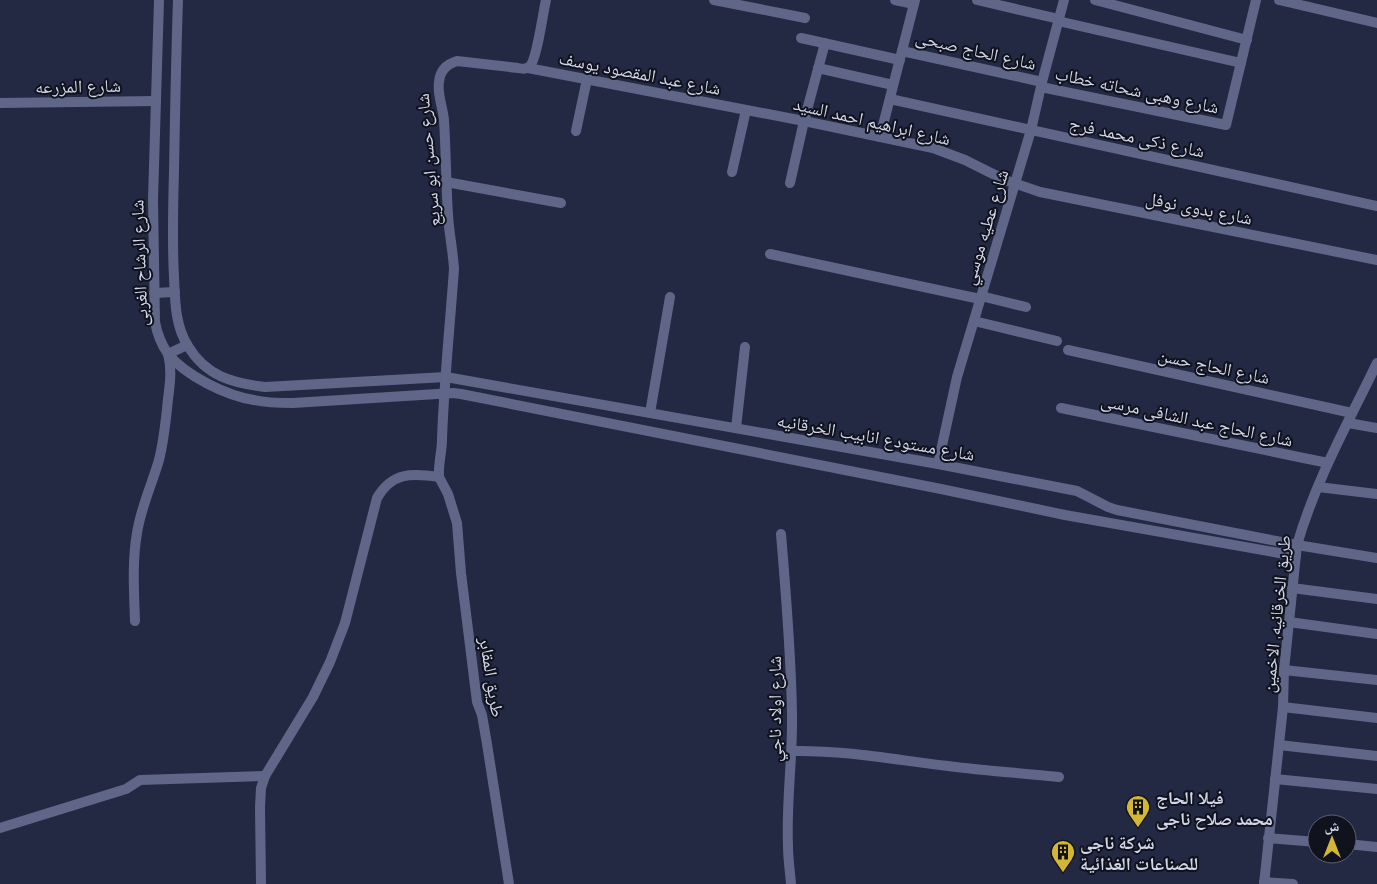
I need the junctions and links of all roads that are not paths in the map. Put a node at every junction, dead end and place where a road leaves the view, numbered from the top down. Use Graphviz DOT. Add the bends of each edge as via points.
graph roads {
  1 [pos="159,0"];
  2 [pos="178,0"];
  3 [pos="546,0"];
  4 [pos="714,0"];
  5 [pos="895,0"];
  6 [pos="977,0"];
  7 [pos="1064,0"];
  8 [pos="1096,0"];
  9 [pos="1256,0"];
  10 [pos="1279,0"];
  11 [pos="915,2"];
  12 [pos="805,18"];
  13 [pos="1058,20"];
  14 [pos="1377,23"];
  15 [pos="801,38"];
  16 [pos="1246,40"];
  17 [pos="825,43"];
  18 [pos="901,55"];
  19 [pos="1241,63"];
  20 [pos="528,68"];
  21 [pos="818,68"];
  22 [pos="176,71"];
  23 [pos="157,72"];
  24 [pos="587,79"];
  25 [pos="1042,84"];
  26 [pos="893,85"];
  27 [pos="890,99"];
  28 [pos="156,101"];
  29 [pos="0,104"];
  30 [pos="746,110"];
  31 [pos="804,122"];
  32 [pos="1031,130"];
  33 [pos="576,131"];
  34 [pos="880,137"];
  35 [pos="732,172"];
  36 [pos="446,182"];
  37 [pos="790,183"];
  38 [pos="1015,184"];
  39 [pos="561,203"];
  40 [pos="1377,206"];
  41 [pos="770,254"];
  42 [pos="1377,260"];
  43 [pos="175,292"];
  44 [pos="154,293"];
  45 [pos="670,297"];
  46 [pos="981,298"];
  47 [pos="1026,307"];
  48 [pos="974,320"];
  49 [pos="1057,341"];
  50 [pos="187,346"];
  51 [pos="744,348"];
  52 [pos="1068,350"];
  53 [pos="168,354"];
  54 [pos="1377,363"];
  55 [pos="446,377"];
  56 [pos="444,394"];
  57 [pos="1061,408"];
  58 [pos="650,413"];
  59 [pos="1352,413"];
  60 [pos="1348,423"];
  61 [pos="736,428"];
  62 [pos="1377,428"];
  63 [pos="1328,463"];
  64 [pos="938,464"];
  65 [pos="439,477"];
  66 [pos="1318,487"];
  67 [pos="1377,494"];
  68 [pos="781,534"];
  69 [pos="1296,550"];
  70 [pos="1377,558"];
  71 [pos="1292,588"];
  72 [pos="1377,599"];
  73 [pos="135,621"];
  74 [pos="1289,622"];
  75 [pos="1377,634"];
  76 [pos="1284,670"];
  77 [pos="1377,680"];
  78 [pos="1283,707"];
  79 [pos="1377,718"];
  80 [pos="1279,745"];
  81 [pos="792,750"];
  82 [pos="1377,756"];
  83 [pos="265,776"];
  84 [pos="1059,777"];
  85 [pos="1276,779"];
  86 [pos="1377,789"];
  87 [pos="0,828"];
  88 [pos="1268,838"];
  89 [pos="1307,841"];
  90 [pos="1357,845"];
  91 [pos="1377,847"];
  92 [pos="1264,883"];
  93 [pos="261,884"];
  94 [pos="509,884"];
  95 [pos="791,884"];
  96 [pos="1293,884"];
  1 -- 23 [label="street, شارع الرشاح الغربى"];
  2 -- 22 [label="street, شارع الرشاح الغربى"];
  3 -- 20 [label="street" via="535,55"];
  4 -- 12 [label="street"];
  5 -- 11 [label="street"];
  6 -- 13 [label="street"];
  7 -- 13 [label="street, شارع عطيه موسي"];
  8 -- 16 [label="street"];
  9 -- 16 [label="street"];
  10 -- 14 [label="street"];
  11 -- 18 [label="street"];
  13 -- 19 [label="street"];
  13 -- 25 [label="street, شارع عطيه موسي"];
  15 -- 17 [label="street, شارع الحاج صبحى"];
  16 -- 19 [label="street"];
  17 -- 18 [label="street, شارع الحاج صبحى"];
  17 -- 21 [label="street"];
  18 -- 25 [label="street, شارع الحاج صبحى"];
  18 -- 26 [label="street"];
  19 -- 25 [label="street, شارع وهبى شحاته خطاب" via="1226,125"];
  20 -- 24 [label="street, شارع عبد المقصود يوسف"];
  20 -- 36 [label="street, شارع حسن ابو سريع" via="457,61 443,70 438,89 444,111"];
  21 -- 26 [label="street"];
  21 -- 31 [label="street"];
  22 -- 23 [label="street"];
  22 -- 43 [label="street, شارع الرشاح الغربى" via="172,243"];
  23 -- 28 [label="street, شارع الرشاح الغربى"];
  24 -- 30 [label="street, شارع عبد المقصود يوسف"];
  24 -- 33 [label="street"];
  25 -- 32 [label="street, شارع عطيه موسي"];
  26 -- 27 [label="street"];
  27 -- 32 [label="street, شارع ذكى محمد فرج"];
  27 -- 34 [label="street"];
  28 -- 29 [label="street, شارع المزرعه"];
  28 -- 44 [label="street, شارع الرشاح الغربى" via="152,199"];
  30 -- 31 [label="street, شارع ابراهيم احمد السيد"];
  30 -- 35 [label="street"];
  31 -- 34 [label="street, شارع ابراهيم احمد السيد"];
  31 -- 37 [label="street"];
  32 -- 38 [label="street, شارع عطيه موسي"];
  32 -- 40 [label="street, شارع ذكى محمد فرج"];
  34 -- 38 [label="street, شارع ابراهيم احمد السيد" via="933,148"];
  36 -- 39 [label="street"];
  36 -- 55 [label="street, شارع حسن ابو سريع" via="454,269"];
  38 -- 42 [label="street, شارع بدوى نوفل" via="1040,192"];
  38 -- 46 [label="street, شارع عطيه موسي"];
  41 -- 46 [label="street"];
  43 -- 44 [label="street"];
  43 -- 50 [label="street, شارع الرشاح الغربى" via="179,328"];
  44 -- 53 [label="street, شارع الرشاح الغربى" via="155,322"];
  45 -- 58 [label="street"];
  46 -- 47 [label="street"];
  46 -- 48 [label="street, شارع عطيه موسي"];
  48 -- 49 [label="street"];
  48 -- 64 [label="street, شارع عطيه موسي" via="957,377"];
  50 -- 53 [label="street"];
  50 -- 55 [label="street, شارع الرشاح الغربى" via="197,360 219,376 265,387"];
  51 -- 61 [label="street"];
  52 -- 59 [label="street, شارع الحاج حسن"];
  53 -- 56 [label="street, شارع الرشاح الغربى" via="216,388 273,403"];
  53 -- 73 [label="street" via="170,380 163,443 137,534"];
  54 -- 59 [label="street, طريق الخرقانيه, الاخمين"];
  55 -- 56 [label="street, شارع حسن ابو سريع"];
  55 -- 58 [label="street, شارع مستودع انابيب الخرقانيه"];
  56 -- 65 [label="street, شارع حسن ابو سريع"];
  56 -- 69 [label="street, شارع مستودع انابيب الخرقانيه" via="461,394 1065,515"];
  57 -- 63 [label="street, شارع الحاج عبد الشافى مرسى"];
  58 -- 61 [label="street, شارع مستودع انابيب الخرقانيه"];
  59 -- 60 [label="street, طريق الخرقانيه, الاخمين"];
  60 -- 62 [label="street"];
  60 -- 63 [label="street, طريق الخرقانيه, الاخمين"];
  61 -- 64 [label="street, شارع مستودع انابيب الخرقانيه"];
  63 -- 66 [label="street, طريق الخرقانيه, الاخمين"];
  64 -- 69 [label="street, شارع مستودع انابيب الخرقانيه" via="1077,491 1117,510"];
  65 -- 83 [label="street" via="397,477 377,498 344,623 330,662"];
  65 -- 94 [label="street, طريق المقابر" via="457,523 477,702 482,715"];
  66 -- 67 [label="street"];
  66 -- 69 [label="street, طريق الخرقانيه, الاخمين" via="1302,525"];
  68 -- 81 [label="street, شارع اولاد ناجي" via="789,640"];
  69 -- 70 [label="street"];
  69 -- 71 [label="street, طريق الخرقانيه, الاخمين"];
  71 -- 72 [label="street"];
  71 -- 74 [label="street, طريق الخرقانيه, الاخمين"];
  74 -- 75 [label="street"];
  74 -- 76 [label="street, طريق الخرقانيه, الاخمين"];
  76 -- 77 [label="street"];
  76 -- 78 [label="street, طريق الخرقانيه, الاخمين"];
  78 -- 79 [label="street"];
  78 -- 80 [label="street, طريق الخرقانيه, الاخمين"];
  80 -- 82 [label="street"];
  80 -- 85 [label="street, طريق الخرقانيه, الاخمين"];
  81 -- 84 [label="street" via="848,752"];
  81 -- 95 [label="street, شارع اولاد ناجي" via="788,846"];
  83 -- 87 [label="street" via="140,780 126,789"];
  83 -- 93 [label="street" via="260,807"];
  85 -- 86 [label="street"];
  85 -- 88 [label="street, طريق الخرقانيه, الاخمين"];
  88 -- 89 [label="street"];
  88 -- 92 [label="street, طريق الخرقانيه, الاخمين"];
  90 -- 91 [label="street"];
  92 -- 96 [label="street"];
}
